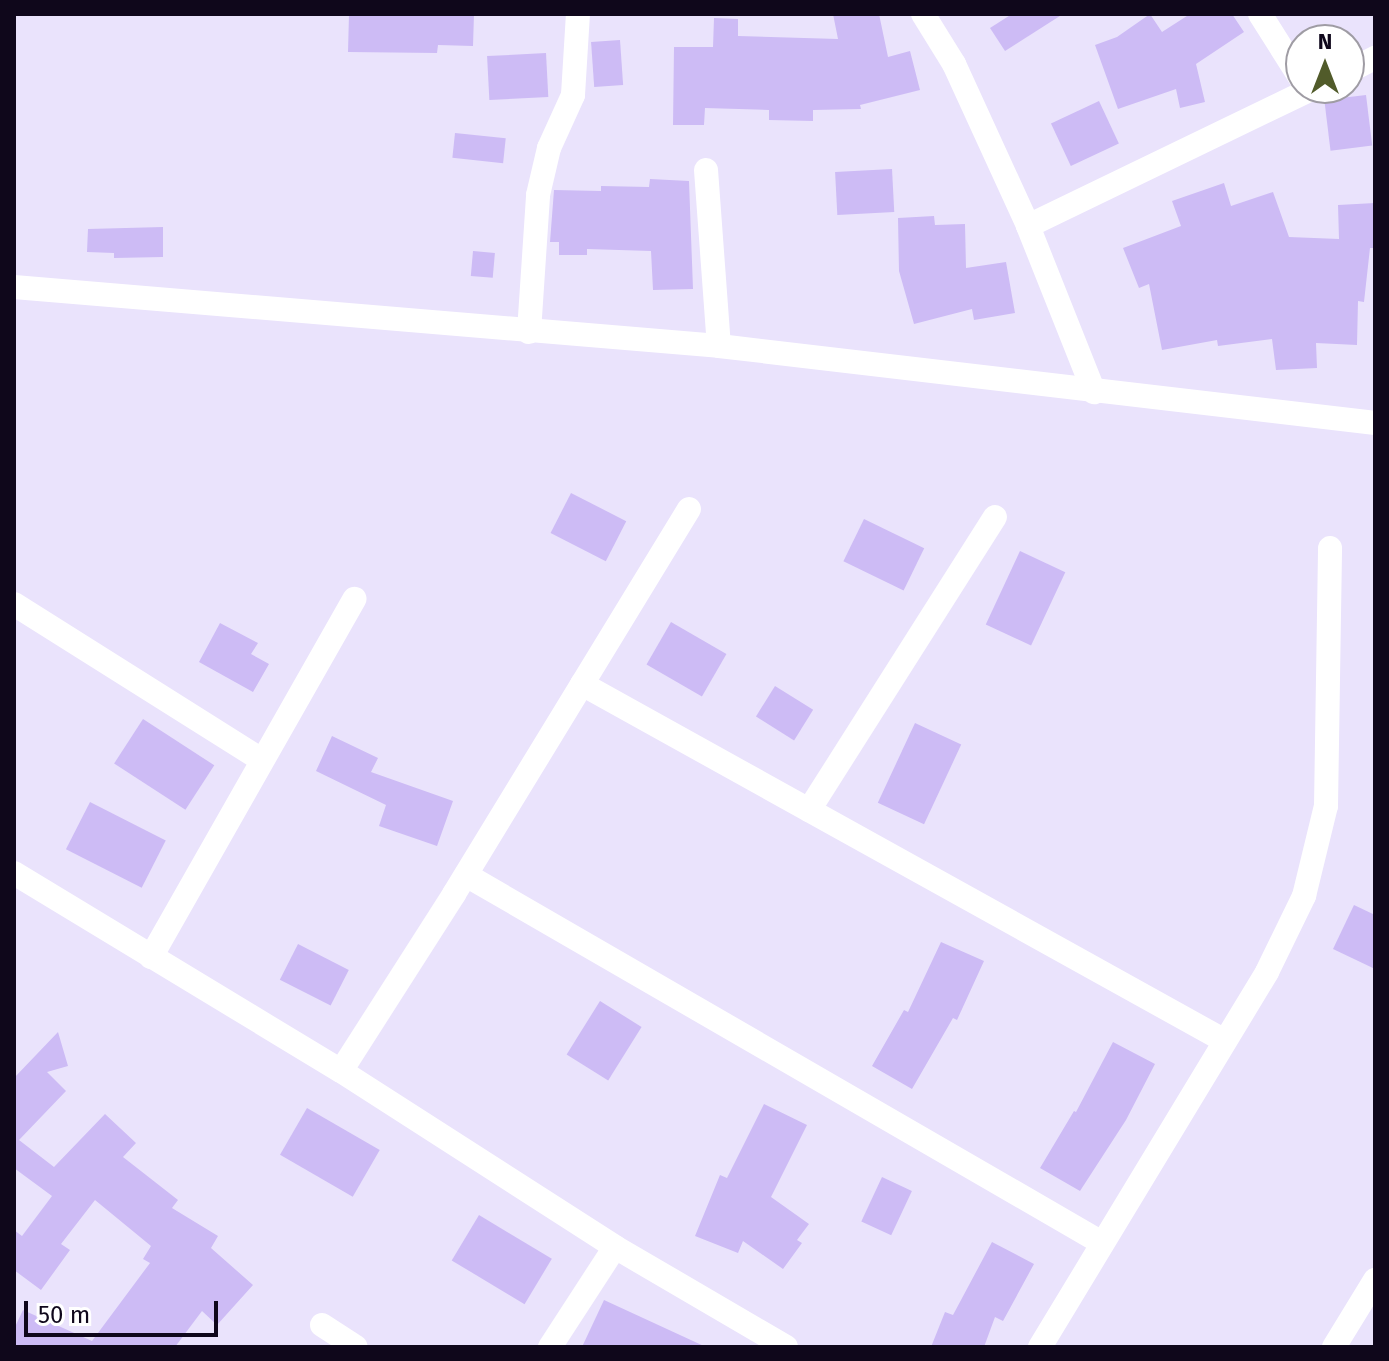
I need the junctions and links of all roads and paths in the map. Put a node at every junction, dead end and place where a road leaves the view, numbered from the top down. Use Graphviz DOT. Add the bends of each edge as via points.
graph roads {
  1 [pos="923,14"];
  2 [pos="1260,14"];
  3 [pos="583,15"];
  4 [pos="1285,52"];
  5 [pos="1285,98"];
  6 [pos="706,170"];
  7 [pos="1028,226"];
  8 [pos="14,287"];
  9 [pos="529,332"];
  10 [pos="719,346"];
  11 [pos="1094,392"];
  12 [pos="1374,416"];
  13 [pos="689,509"];
  14 [pos="995,517"];
  15 [pos="1330,548"];
  16 [pos="354,599"];
  17 [pos="14,604"];
  18 [pos="582,684"];
  19 [pos="262,760"];
  20 [pos="809,810"];
  21 [pos="14,873"];
  22 [pos="466,875"];
  23 [pos="151,957"];
  24 [pos="1225,1041"];
  25 [pos="341,1071"];
  26 [pos="1102,1243"];
  27 [pos="615,1247"];
  28 [pos="1375,1280"];
  29 [pos="322,1325"];
  30 [pos="356,1347"];
  31 [pos="550,1347"];
  32 [pos="786,1347"];
  33 [pos="1040,1347"];
  34 [pos="1334,1347"];
  1 -- 7 [label="street" via="954,64"];
  2 -- 4 [label="street"];
  3 -- 9 [label="street" via="573,95 549,148 538,195"];
  5 -- 7 [label="street"];
  6 -- 10 [label="street"];
  7 -- 11 [label="street"];
  8 -- 9 [label="street"];
  9 -- 10 [label="street"];
  10 -- 11 [label="street"];
  11 -- 12 [label="street"];
  13 -- 18 [label="street"];
  14 -- 20 [label="street"];
  15 -- 24 [label="street" via="1326,806 1304,896"];
  16 -- 19 [label="street"];
  17 -- 19 [label="street"];
  18 -- 20 [label="street"];
  18 -- 22 [label="street"];
  19 -- 23 [label="street"];
  20 -- 24 [label="street"];
  21 -- 23 [label="street"];
  22 -- 25 [label="street"];
  22 -- 26 [label="street"];
  23 -- 25 [label="street"];
  24 -- 26 [label="street"];
  25 -- 27 [label="street"];
  26 -- 33 [label="street"];
  27 -- 31 [label="street"];
  27 -- 32 [label="street"];
  28 -- 34 [label="street"];
  29 -- 30 [label="street"];
}
